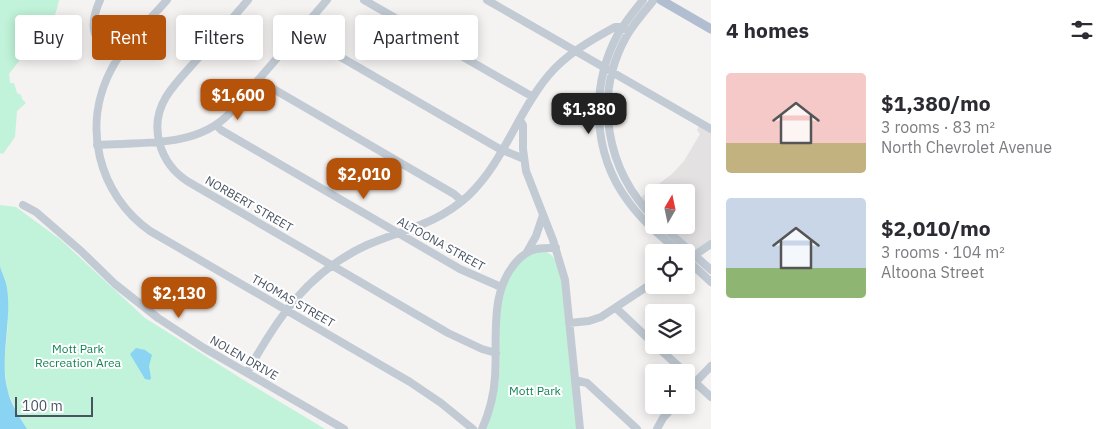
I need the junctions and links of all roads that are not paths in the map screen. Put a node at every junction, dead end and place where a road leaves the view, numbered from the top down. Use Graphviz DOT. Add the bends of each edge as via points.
graph roads {
  1 [pos="100,0"];
  2 [pos="167,0"];
  3 [pos="248,0"];
  4 [pos="327,0"];
  5 [pos="364,0"];
  6 [pos="487,0"];
  7 [pos="643,0"];
  8 [pos="654,0"];
  9 [pos="660,0"];
  10 [pos="95,15"];
  11 [pos="154,15"];
  12 [pos="314,15"];
  13 [pos="626,29"];
  14 [pos="711,29"];
  15 [pos="576,51"];
  16 [pos="117,60"];
  17 [pos="275,60"];
  18 [pos="345,60"];
  19 [pos="608,70"];
  20 [pos="258,80"];
  21 [pos="533,97"];
  22 [pos="520,120"];
  23 [pos="216,126"];
  24 [pos="711,129"];
  25 [pos="158,141"];
  26 [pos="97,145"];
  27 [pos="502,150"];
  28 [pos="524,159"];
  29 [pos="619,179"];
  30 [pos="462,201"];
  31 [pos="23,205"];
  32 [pos="645,208"];
  33 [pos="543,215"];
  34 [pos="399,234"];
  35 [pos="671,234"];
  36 [pos="670,244"];
  37 [pos="682,244"];
  38 [pos="711,244"];
  39 [pos="556,248"];
  40 [pos="527,252"];
  41 [pos="695,254"];
  42 [pos="695,256"];
  43 [pos="332,266"];
  44 [pos="695,268"];
  45 [pos="711,270"];
  46 [pos="711,282"];
  47 [pos="501,287"];
  48 [pos="645,288"];
  49 [pos="616,308"];
  50 [pos="285,310"];
  51 [pos="569,323"];
  52 [pos="645,336"];
  53 [pos="496,353"];
  54 [pos="664,354"];
  55 [pos="675,364"];
  56 [pos="711,366"];
  57 [pos="246,372"];
  58 [pos="575,380"];
  59 [pos="695,382"];
  60 [pos="711,397"];
  61 [pos="667,414"];
  62 [pos="344,429"];
  63 [pos="473,429"];
  64 [pos="482,429"];
  65 [pos="580,429"];
  66 [pos="637,429"];
  67 [pos="658,429"];
  1 -- 10 [label="street"];
  2 -- 11 [label="street, THOMAS STREET"];
  3 -- 25 [label="street, NORBERT STREET" via="166,97 158,118"];
  4 -- 12 [label="street"];
  5 -- 21 [label="street"];
  6 -- 15 [label="street"];
  7 -- 13 [label="street"];
  8 -- 13 [label="street"];
  9 -- 14 [label="main road"];
  13 -- 15 [label="street" via="615,27"];
  13 -- 19 [label="street" via="612,45"];
  15 -- 19 [label="street"];
  15 -- 21 [label="street" via="551,72"];
  16 -- 26 [label="street, THOMAS STREET" via="99,102"];
  17 -- 20 [label="street"];
  18 -- 27 [label="street"];
  19 -- 24 [label="street"];
  19 -- 29 [label="street" via="608,125"];
  20 -- 23 [label="street"];
  20 -- 30 [label="street"];
  21 -- 22 [label="street"];
  22 -- 27 [label="street"];
  22 -- 28 [label="street" via="524,125"];
  23 -- 25 [label="street" via="189,138"];
  23 -- 34 [label="street, ALTOONA STREET"];
  25 -- 26 [label="street"];
  25 -- 43 [label="street, NORBERT STREET" via="169,164 184,180"];
  26 -- 50 [label="street, THOMAS STREET" via="112,189 139,222"];
  27 -- 28 [label="street"];
  27 -- 30 [label="street" via="484,178"];
  28 -- 33 [label="street"];
  29 -- 32 [label="street"];
  29 -- 36 [label="street" via="627,200 638,214"];
  30 -- 34 [label="street" via="431,221"];
  31 -- 57 [label="street, NOLEN DRIVE" via="36,212 151,314"];
  33 -- 39 [label="street"];
  33 -- 40 [label="street"];
  34 -- 43 [label="street" via="366,246"];
  34 -- 47 [label="street, ALTOONA STREET"];
  35 -- 37 [label="street"];
  38 -- 41 [label="street"];
  39 -- 40 [label="street"];
  39 -- 51 [label="street" via="565,280"];
  40 -- 47 [label="street" via="510,269"];
  42 -- 45 [label="street"];
  43 -- 50 [label="street" via="302,290"];
  43 -- 53 [label="street, NORBERT STREET" via="458,338"];
  44 -- 46 [label="street"];
  47 -- 53 [label="street"];
  48 -- 49 [label="street"];
  49 -- 51 [label="street" via="598,319"];
  49 -- 52 [label="street"];
  50 -- 57 [label="street"];
  50 -- 63 [label="street, THOMAS STREET" via="410,382"];
  51 -- 58 [label="street"];
  53 -- 64 [label="street" via="494,387"];
  54 -- 55 [label="street"];
  56 -- 59 [label="street"];
  57 -- 62 [label="street, NOLEN DRIVE"];
  58 -- 65 [label="street"];
  58 -- 66 [label="street" via="587,383"];
  59 -- 60 [label="street"];
  61 -- 67 [label="street"];
}
